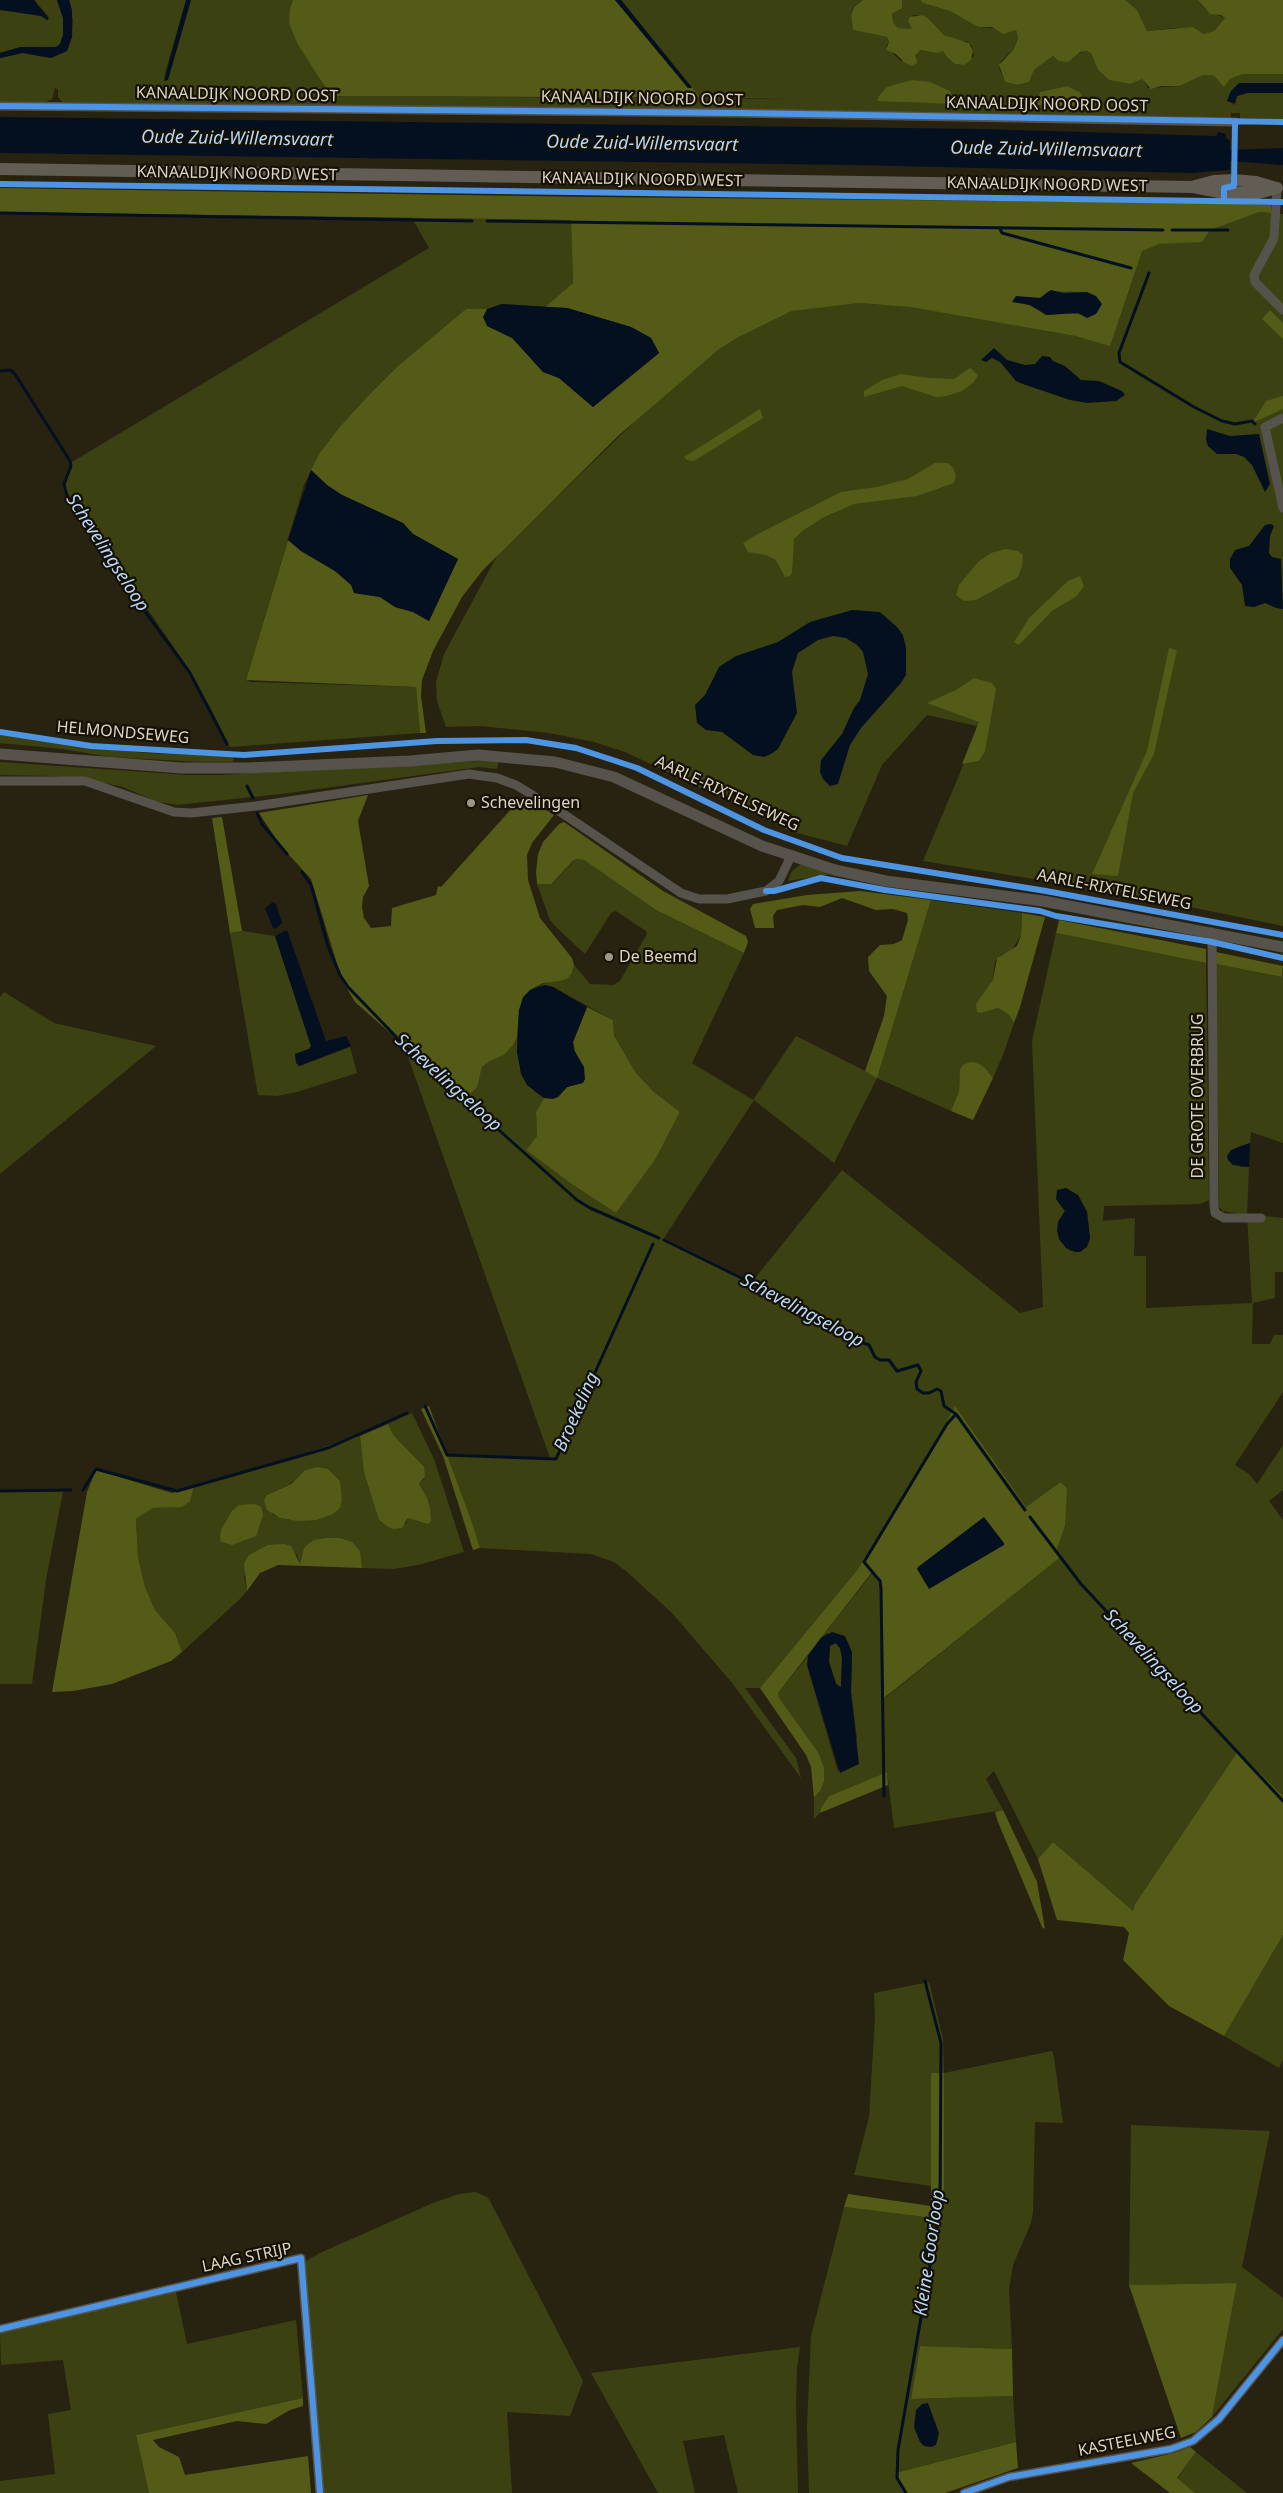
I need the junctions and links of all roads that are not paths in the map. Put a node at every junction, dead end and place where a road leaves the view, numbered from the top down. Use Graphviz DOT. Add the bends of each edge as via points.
graph roads {
  1 [pos="0,106"];
  2 [pos="1235,122"];
  3 [pos="0,170"];
  4 [pos="1280,188"];
  5 [pos="1283,310"];
  6 [pos="1283,418"];
  7 [pos="1283,508"];
  8 [pos="0,754"];
  9 [pos="247,768"];
  10 [pos="0,781"];
  11 [pos="791,856"];
  12 [pos="1212,932"];
  13 [pos="1283,947"];
  14 [pos="1261,1218"];
  15 [pos="0,2328"];
  16 [pos="1283,2340"];
  17 [pos="320,2493"];
  18 [pos="964,2493"];
  1 -- 2 [label="street, KANAALDIJK NOORD OOST" via="747,113"];
  3 -- 4 [label="main road, KANAALDIJK NOORD WEST" via="1193,187 1234,180"];
  4 -- 5 [label="street" via="1274,238 1254,275 1255,282"];
  6 -- 7 [label="street" via="1265,427"];
  8 -- 9 [label="street, HELMONDSEWEG" via="141,766"];
  9 -- 11 [label="street, AARLE-RIXTELSEWEG" via="478,756 555,762 614,777 762,846"];
  10 -- 11 [label="street, AARLE-RIXTELSEWEG" via="85,781 174,812 191,813 469,774 516,785 681,893 699,898 727,899 766,890 779,881"];
  11 -- 12 [label="street, AARLE-RIXTELSEWEG" via="886,881 1043,901"];
  12 -- 13 [label="street, AARLE-RIXTELSEWEG"];
  12 -- 14 [label="street, DE GROTE OVERBRUG" via="1215,1214 1224,1218"];
  15 -- 17 [label="street, LAAG STRIJP" via="301,2258"];
  16 -- 18 [label="street, KASTEELWEG" via="1219,2419 1193,2442 1171,2449 1009,2478"];
}
